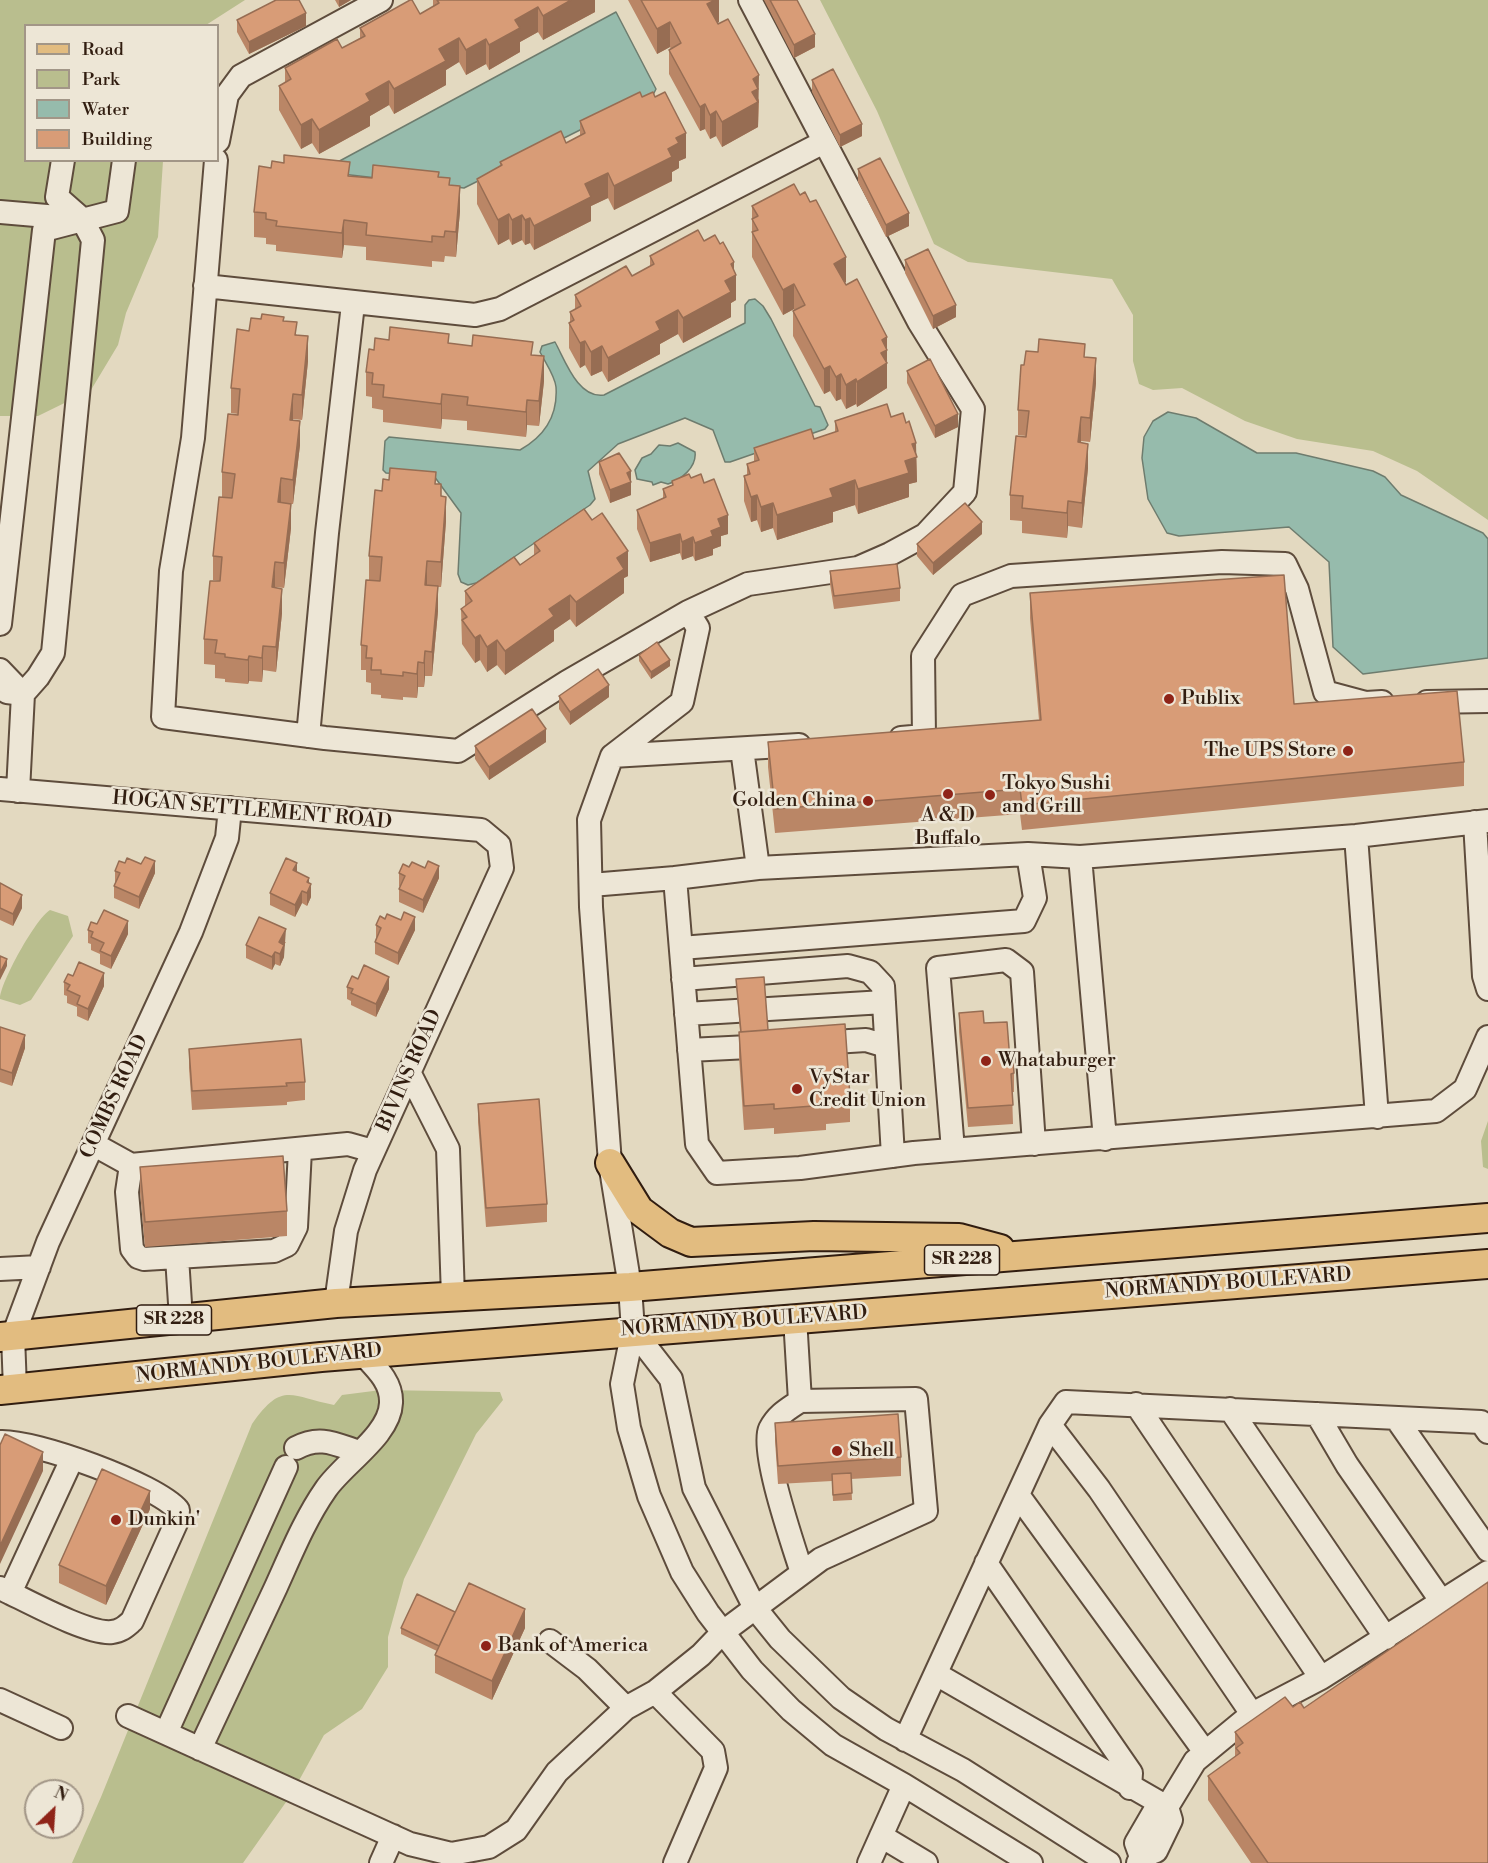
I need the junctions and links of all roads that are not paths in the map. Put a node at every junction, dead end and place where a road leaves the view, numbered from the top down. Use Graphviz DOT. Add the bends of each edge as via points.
graph roads {
  1 [pos="381,0"];
  2 [pos="750,0"];
  3 [pos="219,136"];
  4 [pos="824,142"];
  5 [pos="63,162"];
  6 [pos="124,162"];
  7 [pos="216,162"];
  8 [pos="0,212"];
  9 [pos="82,219"];
  10 [pos="206,285"];
  11 [pos="353,304"];
  12 [pos="688,612"];
  13 [pos="0,624"];
  14 [pos="0,670"];
  15 [pos="0,691"];
  16 [pos="23,694"];
  17 [pos="1488,701"];
  18 [pos="308,736"];
  19 [pos="879,739"];
  20 [pos="823,744"];
  21 [pos="742,749"];
  22 [pos="612,756"];
  23 [pos="9,790"];
  24 [pos="230,808"];
  25 [pos="1482,821"];
  26 [pos="1356,836"];
  27 [pos="499,845"];
  28 [pos="1028,854"];
  29 [pos="1080,857"];
  30 [pos="758,868"];
  31 [pos="675,878"];
  32 [pos="591,885"];
  33 [pos="681,948"];
  34 [pos="683,979"];
  35 [pos="1488,989"];
  36 [pos="885,1016"];
  37 [pos="687,1026"];
  38 [pos="804,1031"];
  39 [pos="781,1032"];
  40 [pos="1488,1037"];
  41 [pos="409,1072"];
  42 [pos="1377,1117"];
  43 [pos="1105,1139"];
  44 [pos="93,1144"];
  45 [pos="1034,1144"];
  46 [pos="300,1150"];
  47 [pos="953,1150"];
  48 [pos="373,1151"];
  49 [pos="892,1156"];
  50 [pos="610,1163"];
  51 [pos="131,1165"];
  52 [pos="1488,1218"];
  53 [pos="1294,1233"];
  54 [pos="1022,1255"];
  55 [pos="177,1257"];
  56 [pos="1488,1264"];
  57 [pos="39,1267"];
  58 [pos="0,1269"];
  59 [pos="1298,1279"];
  60 [pos="630,1287"];
  61 [pos="453,1297"];
  62 [pos="336,1303"];
  63 [pos="795,1318"];
  64 [pos="181,1319"];
  65 [pos="633,1330"];
  66 [pos="6,1337"];
  67 [pos="362,1353"];
  68 [pos="8,1390"];
  69 [pos="800,1401"];
  70 [pos="1136,1404"];
  71 [pos="1230,1409"];
  72 [pos="1317,1414"];
  73 [pos="1396,1418"];
  74 [pos="1050,1425"];
  75 [pos="1488,1432"];
  76 [pos="1,1451"];
  77 [pos="359,1452"];
  78 [pos="72,1459"];
  79 [pos="1017,1496"];
  80 [pos="1488,1550"];
  81 [pos="986,1563"];
  82 [pos="11,1570"];
  83 [pos="1488,1572"];
  84 [pos="802,1573"];
  85 [pos="1442,1602"];
  86 [pos="755,1608"];
  87 [pos="723,1632"];
  88 [pos="1386,1638"];
  89 [pos="550,1641"];
  90 [pos="936,1674"];
  91 [pos="1321,1678"];
  92 [pos="655,1692"];
  93 [pos="0,1700"];
  94 [pos="626,1708"];
  95 [pos="1252,1714"];
  96 [pos="128,1716"];
  97 [pos="61,1728"];
  98 [pos="166,1733"];
  99 [pos="905,1740"];
  100 [pos="200,1749"];
  101 [pos="1205,1752"];
  102 [pos="904,1785"];
  103 [pos="1130,1788"];
  104 [pos="1167,1807"];
  105 [pos="393,1836"];
  106 [pos="881,1836"];
  107 [pos="1140,1860"];
  108 [pos="381,1863"];
  109 [pos="675,1863"];
  110 [pos="868,1863"];
  111 [pos="926,1863"];
  112 [pos="1031,1863"];
  113 [pos="1109,1863"];
  1 -- 3 [label="street" via="241,76 227,95"];
  2 -- 4 [label="street"];
  4 -- 11 [label="street" via="500,309 475,315"];
  4 -- 12 [label="street" via="919,322 973,409 964,492 925,535 858,568 748,584"];
  5 -- 9 [label="street" via="57,197"];
  6 -- 9 [label="street" via="117,211"];
  7 -- 10 [label="street"];
  8 -- 9 [label="street"];
  9 -- 13 [label="street" via="44,230"];
  9 -- 16 [label="street" via="93,240 53,653"];
  10 -- 11 [label="street"];
  10 -- 18 [label="street" via="193,438 171,572 163,717"];
  11 -- 18 [label="street"];
  12 -- 18 [label="street" via="458,751"];
  12 -- 22 [label="street" via="698,628 682,702"];
  14 -- 16 [label="street"];
  15 -- 16 [label="street"];
  16 -- 23 [label="street"];
  17 -- 19 [label="street" via="1366,703 1325,692 1297,589 1285,564 1222,562 1011,576 963,595 923,656 924,736"];
  20 -- 21 [label="street"];
  21 -- 22 [label="street"];
  21 -- 30 [label="street"];
  22 -- 32 [label="street" via="589,820"];
  23 -- 24 [label="street, HOGAN SETTLEMENT ROAD"];
  24 -- 27 [label="street, HOGAN SETTLEMENT ROAD" via="481,830"];
  24 -- 44 [label="street, COMBS ROAD" via="227,838 191,932"];
  25 -- 26 [label="street"];
  25 -- 35 [label="street" via="1484,976"];
  26 -- 29 [label="street"];
  26 -- 42 [label="street"];
  27 -- 41 [label="street, BIVINS ROAD" via="502,868"];
  28 -- 29 [label="street"];
  28 -- 30 [label="street"];
  28 -- 33 [label="street" via="1035,898 1024,921"];
  29 -- 43 [label="street"];
  30 -- 31 [label="street"];
  31 -- 32 [label="street"];
  31 -- 33 [label="street"];
  32 -- 50 [label="street"];
  33 -- 34 [label="street"];
  34 -- 36 [label="street" via="848,966 870,972"];
  34 -- 37 [label="street"];
  36 -- 37 [label="street"];
  36 -- 37 [label="street" via="866,1040"];
  36 -- 38 [label="street"];
  36 -- 49 [label="street"];
  37 -- 39 [label="street"];
  37 -- 49 [label="street" via="697,1144 717,1173 800,1168"];
  40 -- 42 [label="street" via="1465,1089 1436,1111"];
  41 -- 48 [label="street, BIVINS ROAD"];
  41 -- 61 [label="street" via="448,1149"];
  42 -- 43 [label="street"];
  43 -- 45 [label="street"];
  44 -- 51 [label="street"];
  44 -- 57 [label="street, COMBS ROAD"];
  45 -- 47 [label="street"];
  45 -- 47 [label="street" via="1022,972 1006,960 938,968"];
  46 -- 48 [label="street" via="348,1144"];
  46 -- 51 [label="street"];
  46 -- 55 [label="street" via="296,1227 286,1245 274,1251"];
  47 -- 49 [label="street"];
  48 -- 62 [label="street, BIVINS ROAD" via="346,1231"];
  50 -- 54 [label="main road" via="639,1210 670,1233 691,1242 814,1236 959,1238"];
  50 -- 60 [label="street"];
  51 -- 55 [label="street" via="127,1192 132,1250 144,1259"];
  52 -- 53 [label="main road, SR 228"];
  53 -- 54 [label="main road, SR 228"];
  53 -- 59 [label="main road"];
  54 -- 60 [label="main road, SR 228"];
  55 -- 64 [label="street"];
  56 -- 59 [label="main road, NORMANDY BOULEVARD / SR 228"];
  57 -- 58 [label="street"];
  57 -- 66 [label="street, COMBS ROAD"];
  59 -- 63 [label="main road, NORMANDY BOULEVARD / SR 228"];
  60 -- 61 [label="main road, SR 228"];
  60 -- 65 [label="street"];
  61 -- 62 [label="main road, SR 228"];
  62 -- 64 [label="main road, SR 228"];
  63 -- 65 [label="main road, NORMANDY BOULEVARD / SR 228"];
  63 -- 69 [label="street"];
  64 -- 66 [label="main road, SR 228"];
  65 -- 67 [label="main road, NORMANDY BOULEVARD / SR 228"];
  65 -- 86 [label="street" via="671,1379 694,1488"];
  65 -- 87 [label="street" via="622,1384 649,1496 682,1572"];
  66 -- 68 [label="street, COMBS ROAD"];
  67 -- 68 [label="main road, NORMANDY BOULEVARD / SR 228"];
  67 -- 77 [label="street" via="388,1383 391,1404 386,1422"];
  69 -- 84 [label="street" via="780,1414 769,1431 771,1465"];
  69 -- 84 [label="street" via="916,1399 926,1511 821,1559"];
  70 -- 71 [label="street"];
  70 -- 74 [label="street" via="1066,1402"];
  70 -- 91 [label="street"];
  71 -- 72 [label="street"];
  71 -- 88 [label="street"];
  72 -- 73 [label="street"];
  72 -- 85 [label="street" via="1347,1465"];
  73 -- 75 [label="street" via="1481,1422"];
  73 -- 80 [label="street"];
  74 -- 79 [label="street"];
  74 -- 95 [label="street"];
  76 -- 78 [label="street"];
  77 -- 98 [label="street" via="328,1442 309,1441 291,1458"];
  77 -- 100 [label="street" via="326,1489 302,1530"];
  78 -- 82 [label="street" via="48,1487"];
  78 -- 82 [label="street" via="141,1484 170,1500 178,1510 177,1521 132,1621 109,1633 82,1626"];
  79 -- 81 [label="street"];
  79 -- 101 [label="street"];
  81 -- 90 [label="street"];
  81 -- 103 [label="street" via="1131,1773"];
  83 -- 85 [label="street"];
  84 -- 86 [label="street"];
  85 -- 88 [label="street"];
  86 -- 87 [label="street"];
  86 -- 99 [label="street" via="798,1658 841,1698"];
  87 -- 92 [label="street"];
  87 -- 102 [label="street" via="752,1670 791,1710 833,1745"];
  88 -- 91 [label="street"];
  89 -- 94 [label="street" via="588,1669"];
  90 -- 99 [label="street"];
  90 -- 103 [label="street"];
  91 -- 95 [label="street"];
  92 -- 94 [label="street"];
  92 -- 109 [label="street" via="713,1751 716,1768"];
  93 -- 97 [label="street"];
  94 -- 105 [label="street" via="557,1772 516,1830 489,1846 451,1854"];
  95 -- 101 [label="street"];
  96 -- 98 [label="street"];
  98 -- 100 [label="street"];
  99 -- 113 [label="street" via="963,1770"];
  100 -- 105 [label="street"];
  101 -- 104 [label="street" via="1195,1761"];
  102 -- 106 [label="street"];
  102 -- 112 [label="street"];
  103 -- 104 [label="street"];
  104 -- 107 [label="street" via="1171,1820 1156,1851"];
  105 -- 108 [label="street"];
  106 -- 110 [label="street"];
  106 -- 111 [label="street"];
}
